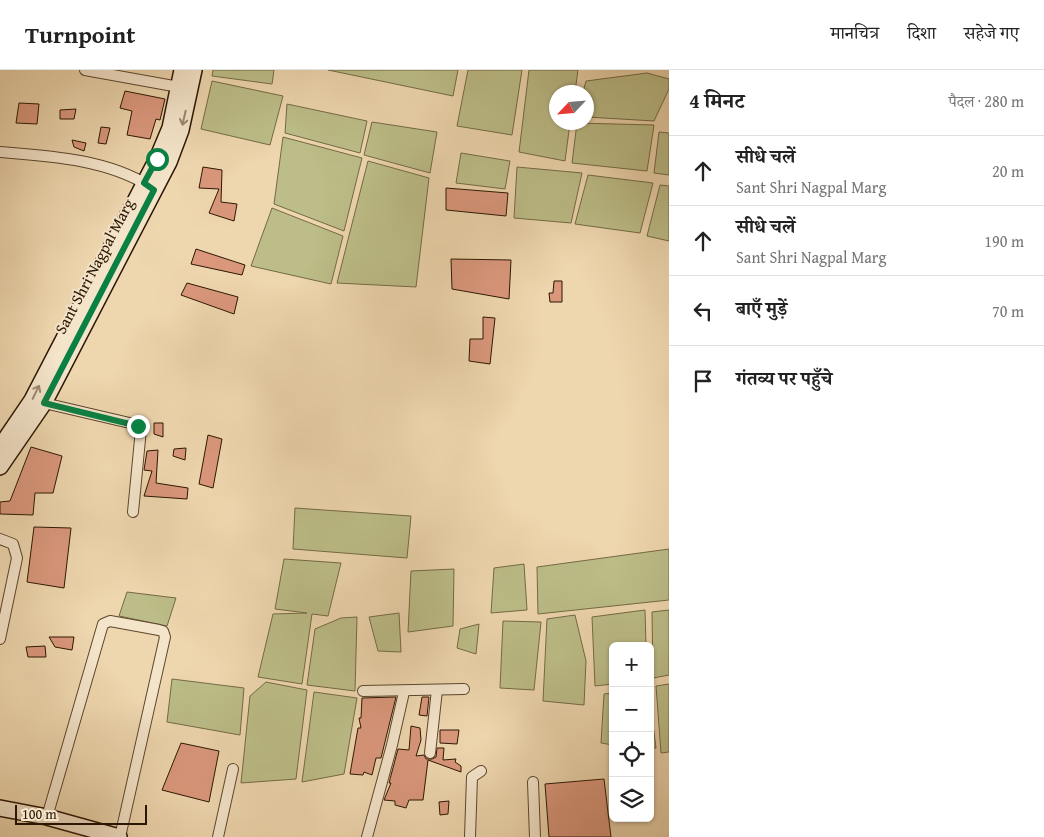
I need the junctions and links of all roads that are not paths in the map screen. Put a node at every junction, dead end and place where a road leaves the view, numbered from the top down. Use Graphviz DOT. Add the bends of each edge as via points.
graph roads {
  1 [pos="85,70"];
  2 [pos="182,70"];
  3 [pos="194,70"];
  4 [pos="179,87"];
  5 [pos="0,152"];
  6 [pos="149,186"];
  7 [pos="44,403"];
  8 [pos="0,447"];
  9 [pos="0,467"];
  10 [pos="133,512"];
  11 [pos="0,539"];
  12 [pos="0,639"];
  13 [pos="464,689"];
  14 [pos="437,690"];
  15 [pos="362,691"];
  16 [pos="404,692"];
  17 [pos="430,752"];
  18 [pos="233,769"];
  19 [pos="480,771"];
  20 [pos="533,782"];
  21 [pos="0,808"];
  22 [pos="47,817"];
  23 [pos="119,837"];
  24 [pos="218,837"];
  25 [pos="367,837"];
  26 [pos="470,837"];
  27 [pos="535,837"];
  1 -- 4 [label="street"];
  2 -- 4 [label="street, Sant Shri Nagpal Marg"];
  3 -- 6 [label="street, Sant Shri Nagpal Marg, one-way" via="181,130 169,162"];
  4 -- 6 [label="street, Sant Shri Nagpal Marg" via="170,128"];
  5 -- 6 [label="street" via="49,156 111,169"];
  6 -- 7 [label="street, Sant Shri Nagpal Marg"];
  8 -- 6 [label="street, Sant Shri Nagpal Marg, one-way" via="32,400"];
  7 -- 9 [label="street, Sant Shri Nagpal Marg"];
  7 -- 10 [label="street" via="134,424 141,429"];
  11 -- 12 [label="street" via="14,544 17,558"];
  13 -- 14 [label="street"];
  14 -- 16 [label="street"];
  14 -- 17 [label="street"];
  15 -- 16 [label="street"];
  16 -- 25 [label="street"];
  18 -- 24 [label="street"];
  19 -- 26 [label="street" via="472,776"];
  20 -- 27 [label="street"];
  21 -- 22 [label="street"];
  22 -- 23 [label="street"];
  22 -- 23 [label="street" via="103,624 110,621 163,631 165,637"];
}
